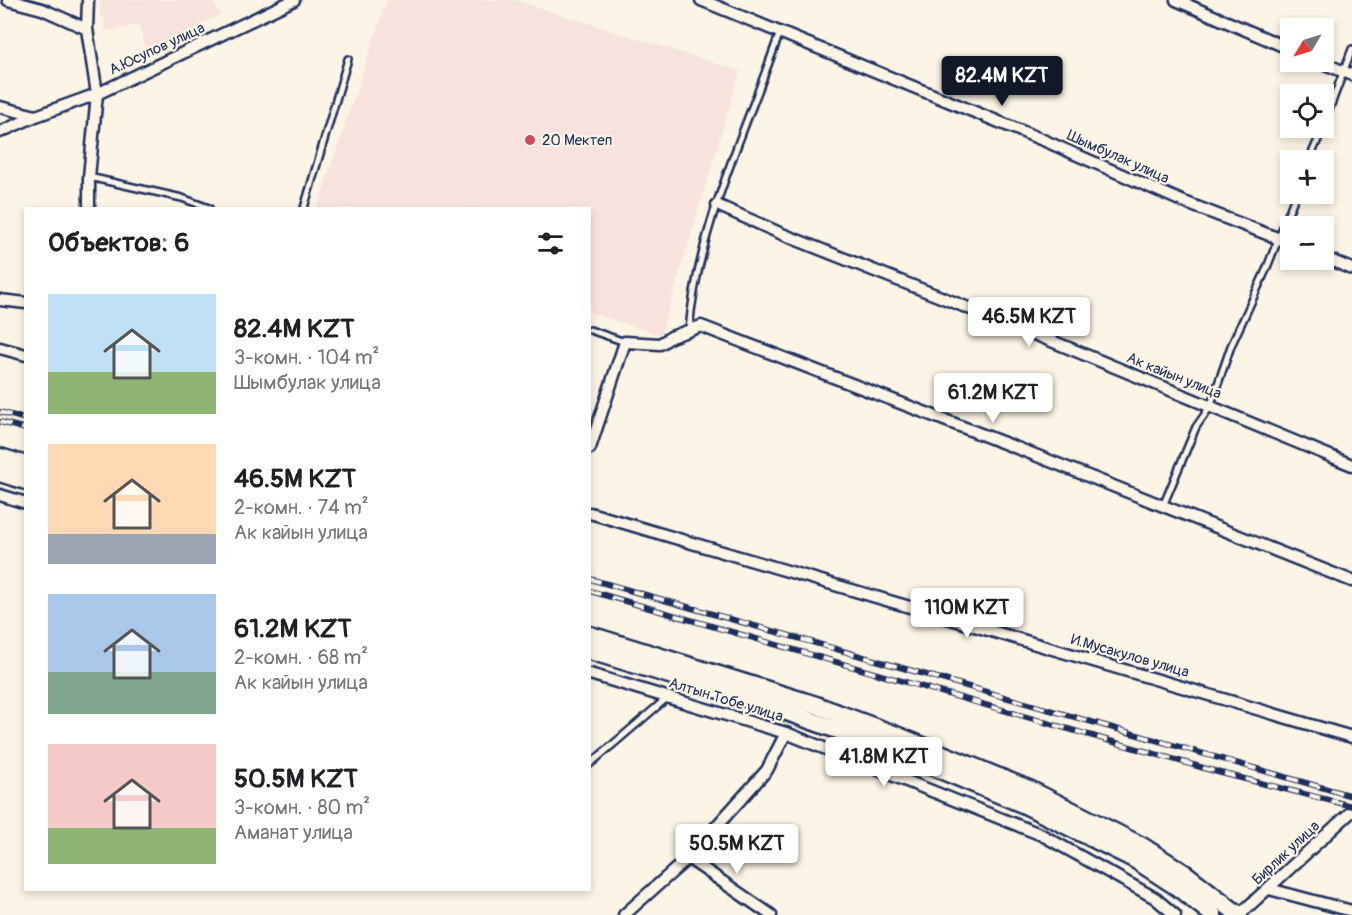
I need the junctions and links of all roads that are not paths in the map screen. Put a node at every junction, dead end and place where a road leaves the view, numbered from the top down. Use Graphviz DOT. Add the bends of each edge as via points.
graph roads {
  1 [pos="8,0"];
  2 [pos="80,0"];
  3 [pos="294,0"];
  4 [pos="701,0"];
  5 [pos="1176,0"];
  6 [pos="88,5"];
  7 [pos="87,29"];
  8 [pos="780,32"];
  9 [pos="1280,45"];
  10 [pos="1352,49"];
  11 [pos="348,59"];
  12 [pos="1347,73"];
  13 [pos="97,94"];
  14 [pos="1334,102"];
  15 [pos="0,107"];
  16 [pos="36,116"];
  17 [pos="0,132"];
  18 [pos="89,177"];
  19 [pos="1292,204"];
  20 [pos="717,205"];
  21 [pos="89,207"];
  22 [pos="206,207"];
  23 [pos="304,207"];
  24 [pos="1278,238"];
  25 [pos="1334,262"];
  26 [pos="1352,269"];
  27 [pos="0,300"];
  28 [pos="24,303"];
  29 [pos="591,330"];
  30 [pos="689,330"];
  31 [pos="625,342"];
  32 [pos="0,348"];
  33 [pos="24,354"];
  34 [pos="1210,407"];
  35 [pos="591,445"];
  36 [pos="0,457"];
  37 [pos="24,464"];
  38 [pos="1352,465"];
  39 [pos="0,473"];
  40 [pos="24,480"];
  41 [pos="0,495"];
  42 [pos="24,502"];
  43 [pos="1163,506"];
  44 [pos="591,513"];
  45 [pos="1352,581"];
  46 [pos="591,635"];
  47 [pos="591,651"];
  48 [pos="591,675"];
  49 [pos="667,698"];
  50 [pos="786,733"];
  51 [pos="1352,737"];
  52 [pos="591,763"];
  53 [pos="1352,811"];
  54 [pos="687,858"];
  55 [pos="1269,889"];
  56 [pos="1352,911"];
  57 [pos="1243,912"];
  58 [pos="624,915"];
  59 [pos="771,915"];
  60 [pos="1175,915"];
  61 [pos="1214,915"];
  62 [pos="1259,915"];
  1 -- 7 [label="street" via="42,9"];
  2 -- 6 [label="street, А.Юсупов улица"];
  3 -- 13 [label="street, А.Юсупов улица"];
  4 -- 8 [label="street, Шымбулак улица"];
  5 -- 9 [label="street"];
  6 -- 7 [label="street, А.Юсупов улица"];
  7 -- 13 [label="street, А.Юсупов улица"];
  8 -- 20 [label="lane"];
  8 -- 24 [label="street, Шымбулак улица"];
  10 -- 12 [label="lane"];
  11 -- 23 [label="lane"];
  12 -- 14 [label="lane"];
  13 -- 16 [label="street, А.Юсупов улица"];
  13 -- 18 [label="street"];
  15 -- 16 [label="street"];
  16 -- 17 [label="street, А.Юсупов улица"];
  18 -- 21 [label="street"];
  18 -- 22 [label="lane"];
  19 -- 24 [label="lane"];
  20 -- 30 [label="lane" via="697,269"];
  20 -- 34 [label="street, Ак кайын улица"];
  24 -- 34 [label="lane"];
  25 -- 26 [label="street"];
  27 -- 28 [label="street"];
  29 -- 31 [label="lane"];
  30 -- 31 [label="street" via="660,344"];
  30 -- 43 [label="street" via="701,326 761,348"];
  31 -- 35 [label="street"];
  32 -- 33 [label="street"];
  34 -- 38 [label="street, Ак кайын улица"];
  34 -- 43 [label="lane" via="1197,427"];
  36 -- 37 [label="highway"];
  39 -- 40 [label="highway"];
  41 -- 42 [label="street"];
  43 -- 45 [label="street"];
  44 -- 51 [label="street, И.Мусакулов улица"];
  46 -- 57 [label="highway" via="816,705 1031,790 1142,846"];
  47 -- 61 [label="highway" via="885,747 1025,805 1134,859"];
  48 -- 49 [label="street, Алтын Тобе улица"];
  49 -- 50 [label="street, Алтын Тобе улица"];
  49 -- 52 [label="lane"];
  50 -- 54 [label="street" via="767,770"];
  50 -- 60 [label="street, Алтын Тобе улица" via="1042,835 1155,898"];
  53 -- 55 [label="street, Бирлик улица"];
  54 -- 58 [label="street"];
  54 -- 59 [label="street"];
  55 -- 56 [label="street"];
  55 -- 57 [label="street, Бирлик улица"];
  57 -- 62 [label="street"];
}
